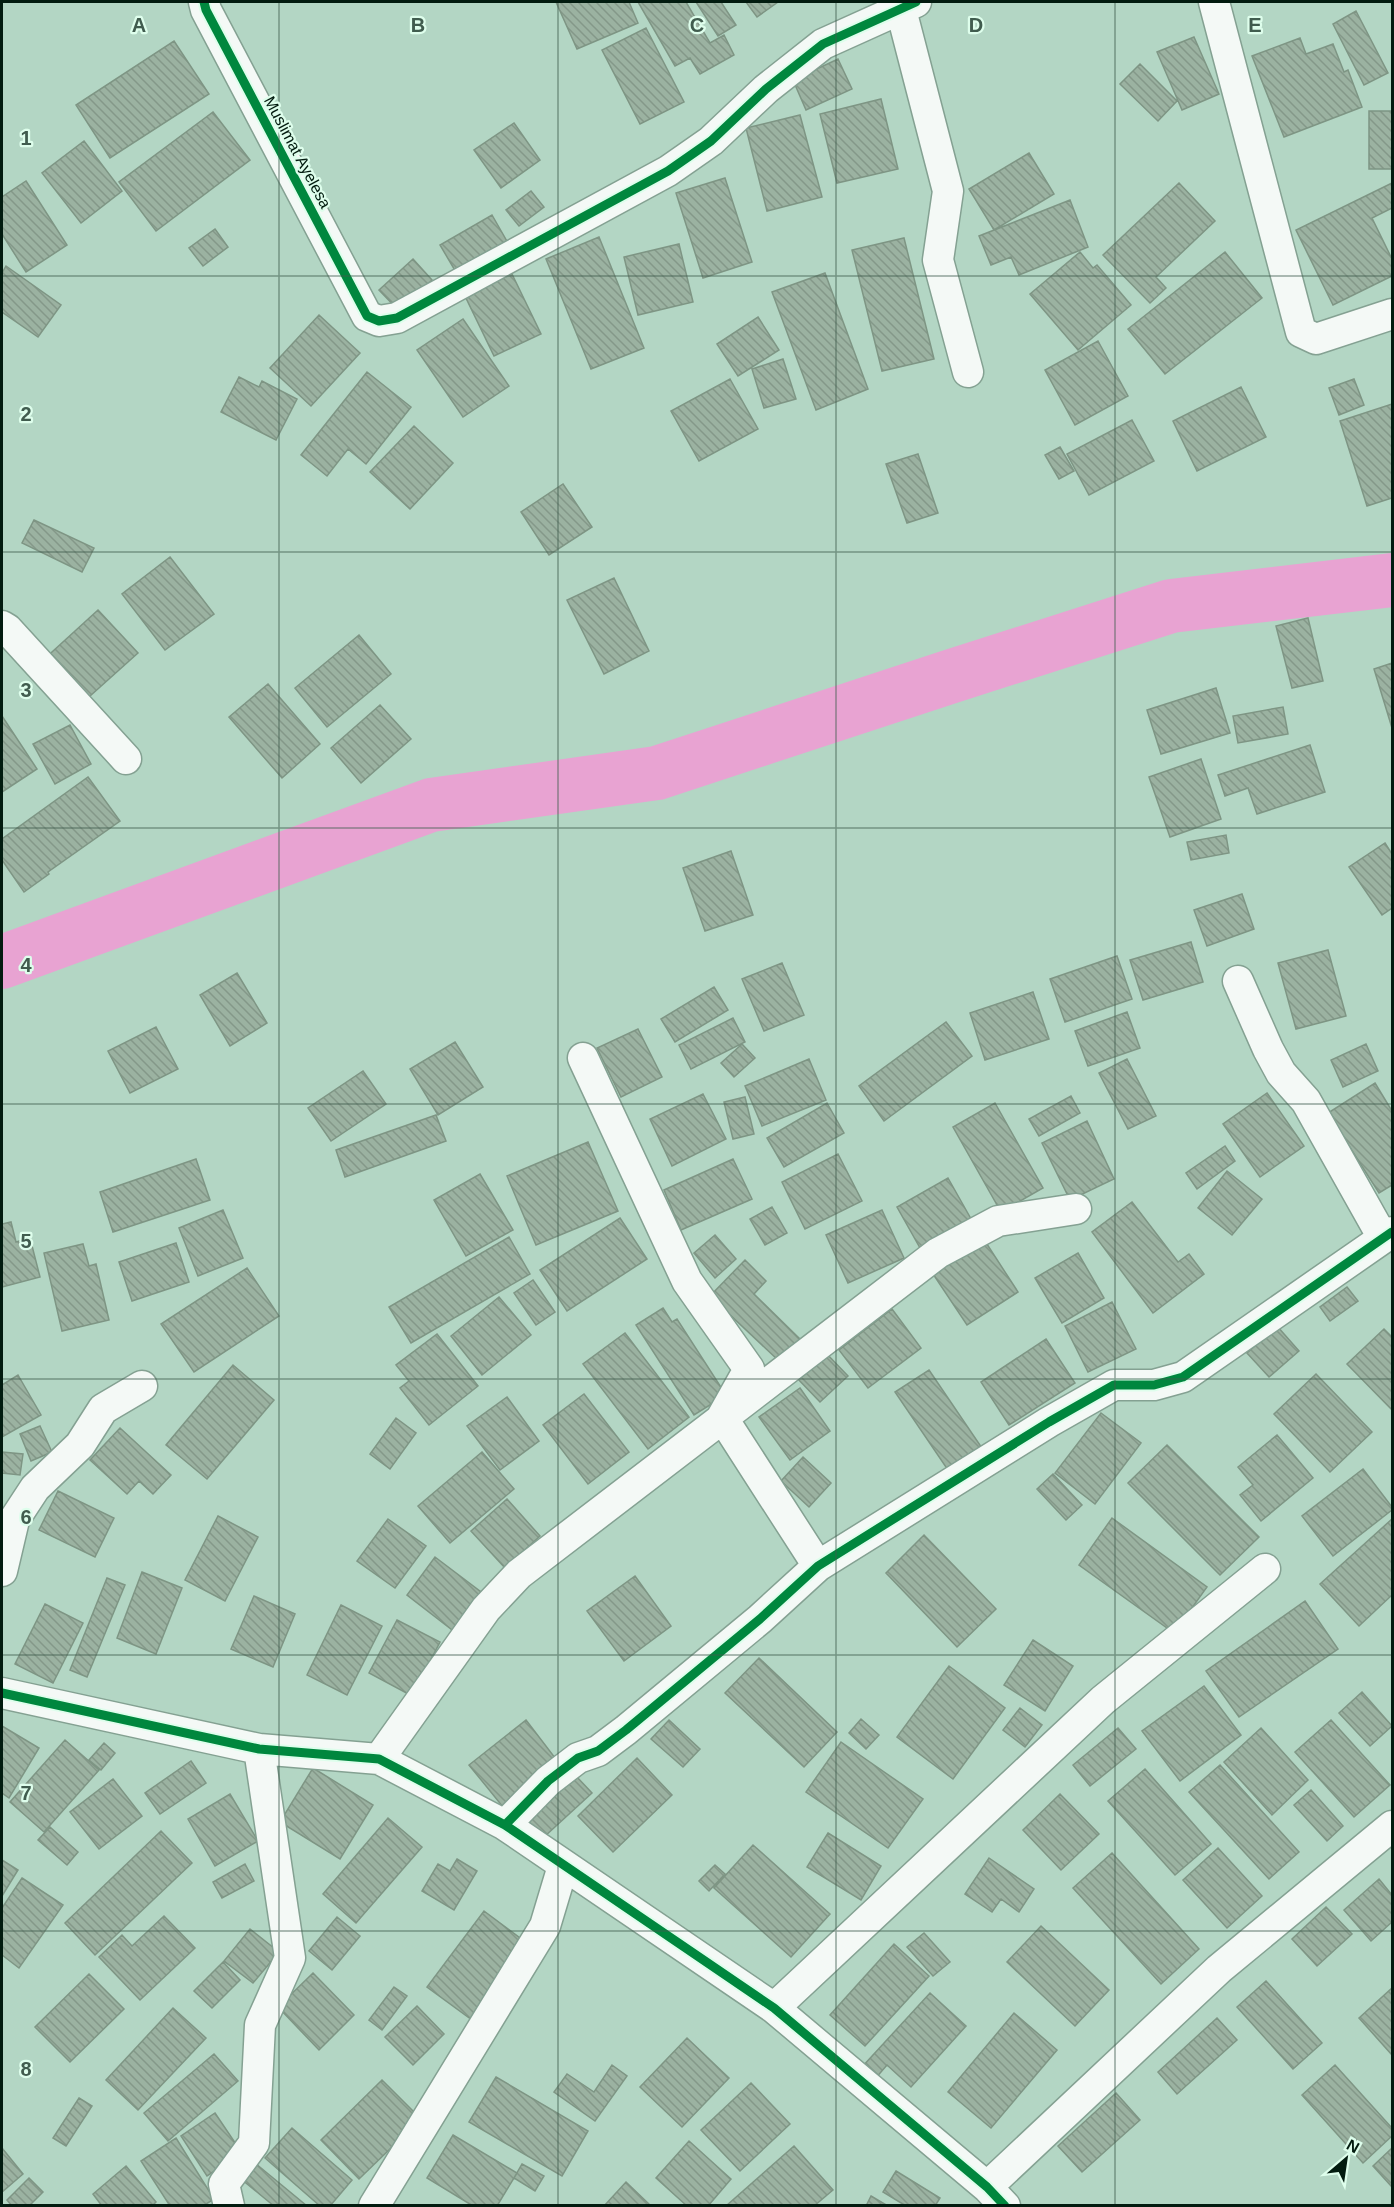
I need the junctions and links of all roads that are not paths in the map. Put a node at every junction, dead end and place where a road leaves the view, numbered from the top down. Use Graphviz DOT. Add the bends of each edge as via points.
graph roads {
  1 [pos="204,2"];
  2 [pos="1214,2"];
  3 [pos="905,4"];
  4 [pos="1392,314"];
  5 [pos="968,372"];
  6 [pos="2,626"];
  7 [pos="126,759"];
  8 [pos="1238,981"];
  9 [pos="583,1058"];
  10 [pos="1076,1209"];
  11 [pos="1388,1235"];
  12 [pos="142,1386"];
  13 [pos="722,1417"];
  14 [pos="819,1566"];
  15 [pos="1265,1569"];
  16 [pos="2,1571"];
  17 [pos="2,1693"];
  18 [pos="259,1749"];
  19 [pos="379,1759"];
  20 [pos="505,1825"];
  21 [pos="1392,1826"];
  22 [pos="563,1866"];
  23 [pos="774,2008"];
  24 [pos="996,2196"];
  25 [pos="229,2205"];
  26 [pos="374,2205"];
  1 -- 3 [label="street, Muslimat Ayelesa" via="367,316 379,321 397,318 668,171 711,141 816,49"];
  2 -- 4 [label="street" via="1301,332 1316,339"];
  3 -- 5 [label="street" via="948,191 938,260"];
  6 -- 7 [label="street"];
  8 -- 11 [label="street" via="1277,1065 1306,1101"];
  9 -- 13 [label="street" via="687,1281 749,1369"];
  10 -- 13 [label="street" via="998,1221 938,1253"];
  11 -- 14 [label="street" via="1183,1377 1154,1385 1114,1385"];
  12 -- 16 [label="street" via="103,1409 80,1445 35,1488 14,1520"];
  13 -- 14 [label="street"];
  13 -- 19 [label="street" via="519,1574 486,1609"];
  14 -- 20 [label="street" via="626,1730 548,1781"];
  15 -- 23 [label="street" via="1103,1700"];
  17 -- 18 [label="street"];
  18 -- 19 [label="street"];
  18 -- 25 [label="street" via="290,1958 260,2025 254,2143 224,2184"];
  19 -- 20 [label="street"];
  20 -- 22 [label="street"];
  21 -- 24 [label="street" via="1219,1969"];
  22 -- 23 [label="street"];
  22 -- 26 [label="street" via="545,1926"];
  23 -- 24 [label="street"];
}
